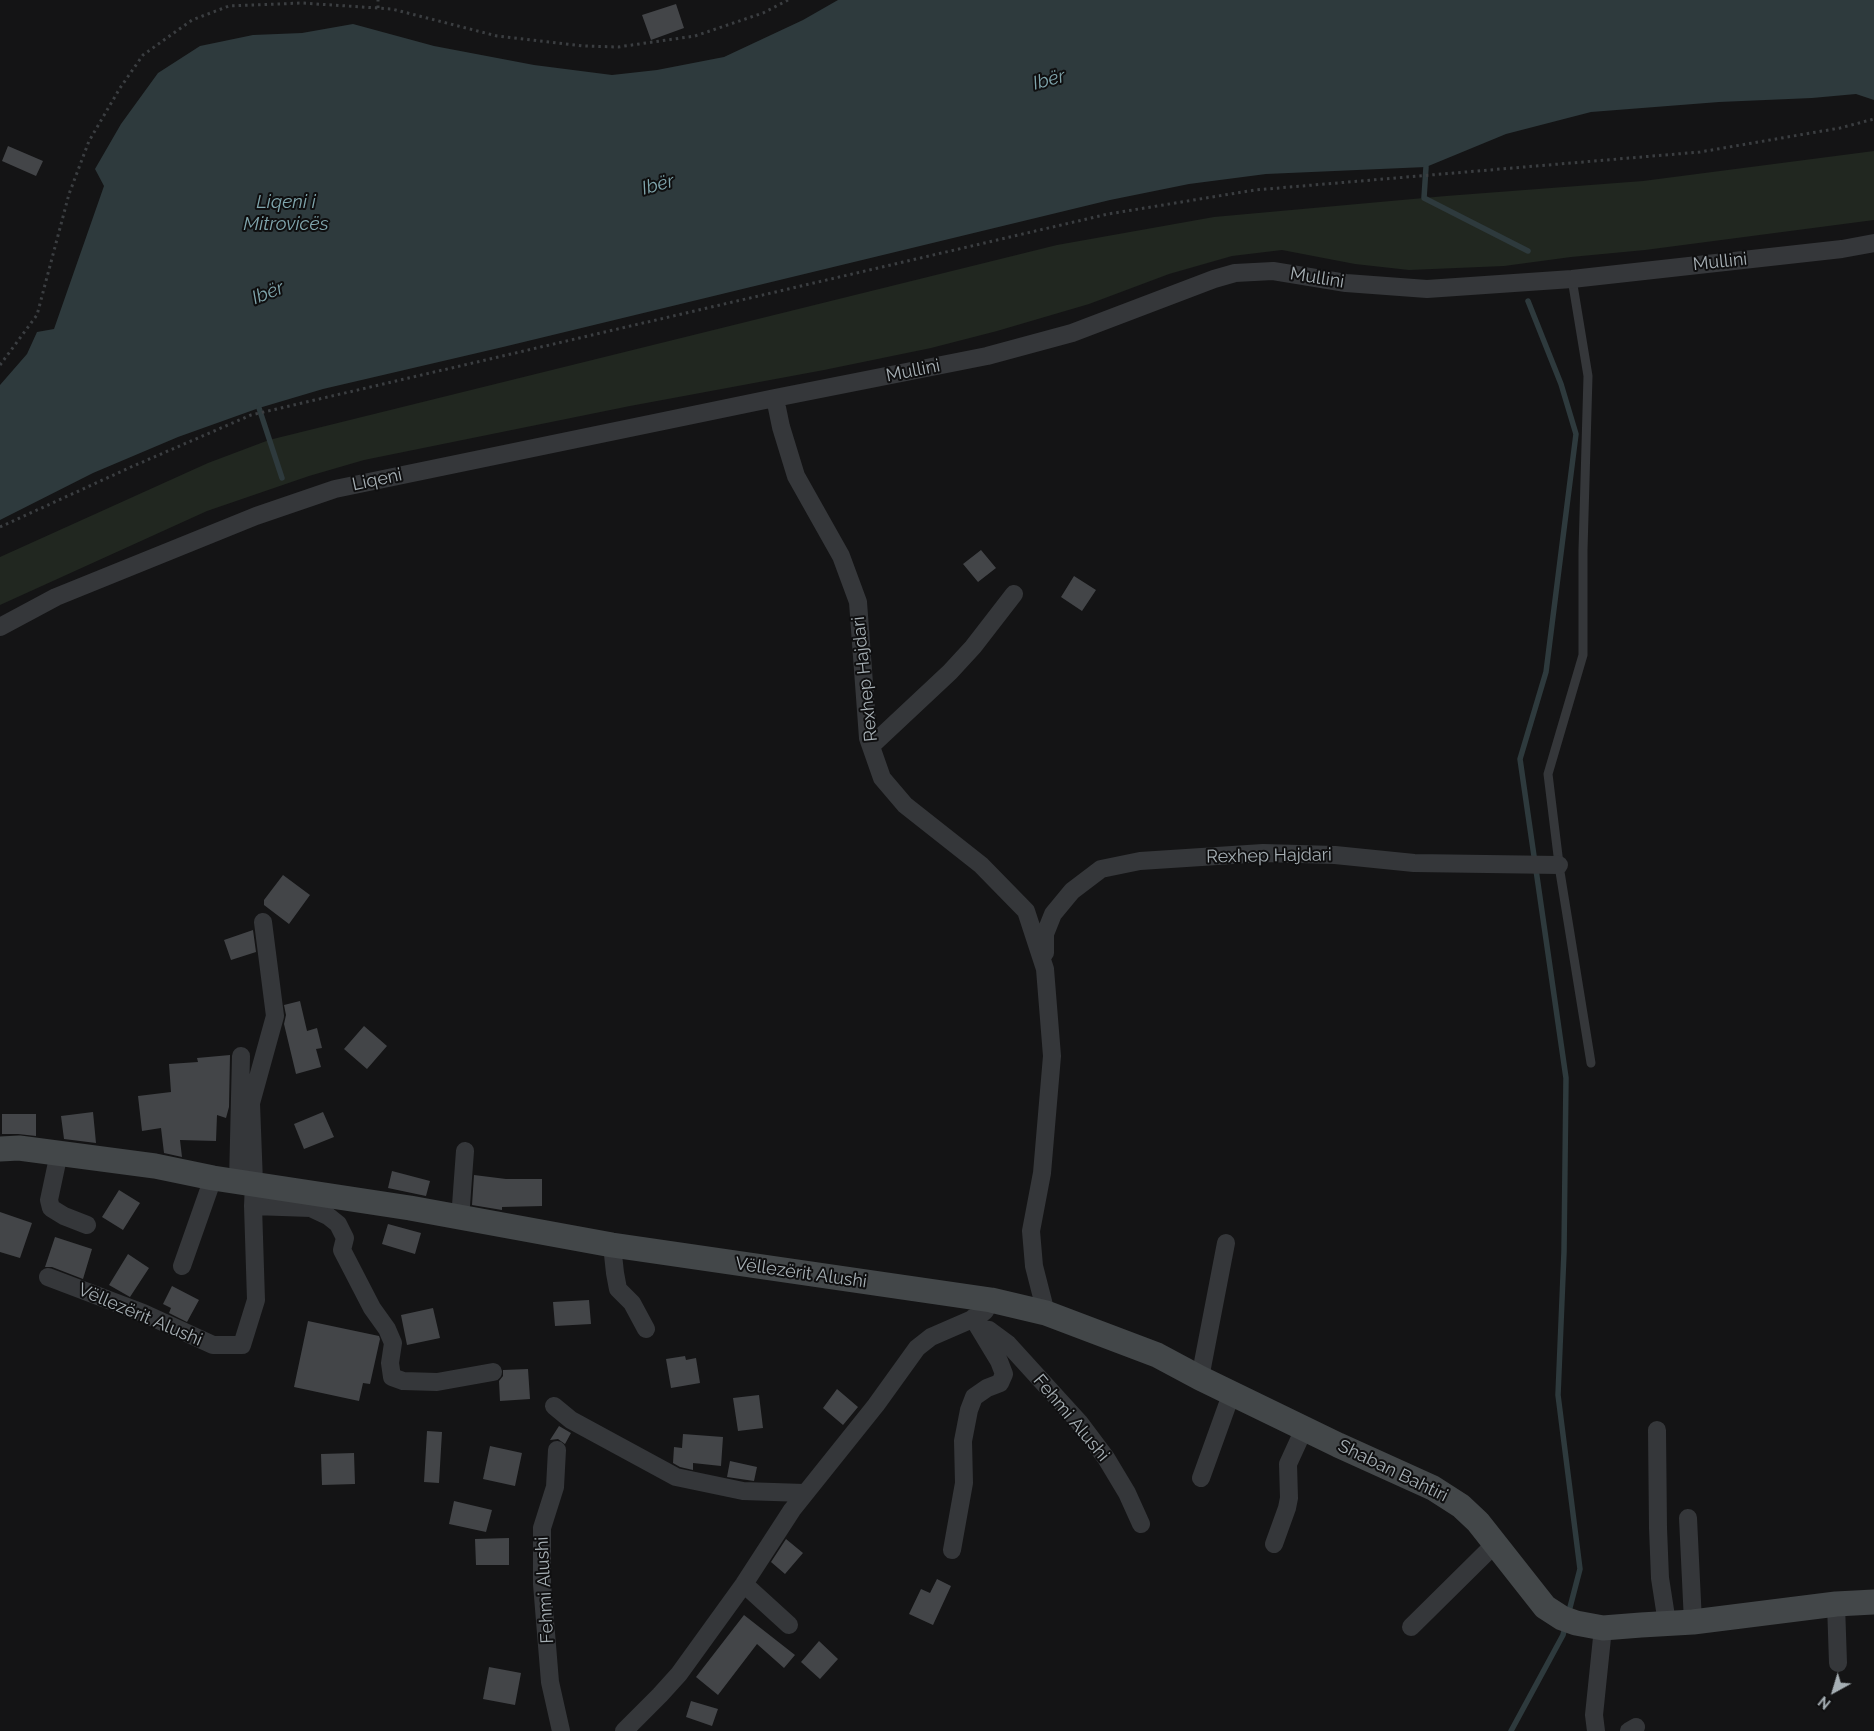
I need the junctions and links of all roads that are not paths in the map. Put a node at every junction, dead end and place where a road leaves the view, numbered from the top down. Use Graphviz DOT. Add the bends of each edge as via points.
graph roads {
  1 [pos="1874,243"];
  2 [pos="1572,279"];
  3 [pos="775,398"];
  4 [pos="1014,594"];
  5 [pos="0,627"];
  6 [pos="871,746"];
  7 [pos="1560,865"];
  8 [pos="263,922"];
  9 [pos="1045,969"];
  10 [pos="241,1056"];
  11 [pos="1591,1063"];
  12 [pos="0,1149"];
  13 [pos="465,1152"];
  14 [pos="59,1153"];
  15 [pos="213,1178"];
  16 [pos="248,1190"];
  17 [pos="460,1219"];
  18 [pos="87,1225"];
  19 [pos="1226,1243"];
  20 [pos="612,1245"];
  21 [pos="182,1266"];
  22 [pos="48,1277"];
  23 [pos="991,1300"];
  24 [pos="1046,1313"];
  25 [pos="977,1324"];
  26 [pos="646,1329"];
  27 [pos="493,1372"];
  28 [pos="1200,1378"];
  29 [pos="1232,1392"];
  30 [pos="554,1406"];
  31 [pos="1304,1429"];
  32 [pos="1657,1430"];
  33 [pos="557,1450"];
  34 [pos="1201,1478"];
  35 [pos="804,1493"];
  36 [pos="1688,1518"];
  37 [pos="1141,1524"];
  38 [pos="1496,1543"];
  39 [pos="1274,1544"];
  40 [pos="952,1550"];
  41 [pos="744,1584"];
  42 [pos="1874,1602"];
  43 [pos="1836,1604"];
  44 [pos="1667,1622"];
  45 [pos="1693,1622"];
  46 [pos="789,1625"];
  47 [pos="1411,1627"];
  48 [pos="1603,1628"];
  49 [pos="1838,1663"];
  50 [pos="561,1731"];
  51 [pos="624,1731"];
  52 [pos="1596,1731"];
  1 -- 2 [label="street, Mullini"];
  2 -- 3 [label="street, Mullini" via="1428,289 1346,283 1273,271 1236,274 1214,279 1038,343"];
  2 -- 7 [label="lane" via="1588,376 1583,550 1584,655 1548,774"];
  3 -- 5 [label="street, Liqeni" via="335,489 256,516 56,596"];
  3 -- 6 [label="street, Rexhep Hajdari" via="780,427 796,476 842,556 858,602"];
  4 -- 6 [label="street" via="956,666"];
  6 -- 9 [label="street, Rexhep Hajdari" via="882,778 905,804 981,865 1026,911"];
  7 -- 9 [label="street, Rexhep Hajdari" via="1414,863 1335,855 1263,853 1140,861 1101,869 1072,892 1052,914 1045,934"];
  7 -- 11 [label="lane"];
  8 -- 16 [label="street, Vëllezërit Alushi" via="275,1016 251,1103"];
  9 -- 24 [label="street, Rexhep Hajdari" via="1052,1056 1042,1173 1031,1231 1034,1266"];
  10 -- 16 [label="street, Vëllezërit Alushi"];
  12 -- 14 [label="main road, Vëllezërit Alushi"];
  13 -- 17 [label="street"];
  14 -- 15 [label="main road, Vëllezërit Alushi" via="155,1166"];
  14 -- 18 [label="street" via="48,1200 52,1208 64,1216"];
  15 -- 16 [label="main road, Vëllezërit Alushi"];
  15 -- 21 [label="street"];
  16 -- 17 [label="main road, Vëllezërit Alushi" via="410,1208"];
  16 -- 22 [label="street, Vëllezërit Alushi" via="256,1300 242,1345 213,1345 143,1313"];
  16 -- 27 [label="street, Vëllezërit Alushi" via="311,1208 338,1224 345,1238 342,1250 393,1343 392,1377 403,1381 437,1382"];
  17 -- 20 [label="main road, Vëllezërit Alushi"];
  19 -- 28 [label="street"];
  20 -- 23 [label="main road, Vëllezërit Alushi"];
  20 -- 26 [label="street" via="618,1289 632,1303"];
  23 -- 24 [label="main road, Shaban Bahtiri"];
  23 -- 25 [label="street"];
  24 -- 28 [label="main road, Shaban Bahtiri" via="1157,1355"];
  25 -- 35 [label="street" via="931,1337 917,1348 876,1405"];
  25 -- 37 [label="street, Fehmi Alushi" via="1008,1344 1079,1422 1119,1479"];
  25 -- 40 [label="street" via="1004,1374 1000,1382 974,1397 968,1410 963,1441 964,1483"];
  28 -- 29 [label="main road, Shaban Bahtiri"];
  29 -- 31 [label="main road, Shaban Bahtiri"];
  29 -- 34 [label="street"];
  30 -- 35 [label="street" via="572,1420 676,1478 743,1491"];
  31 -- 38 [label="main road, Shaban Bahtiri" via="1433,1488 1461,1506"];
  31 -- 39 [label="street" via="1288,1464 1289,1498"];
  32 -- 44 [label="street" via="1660,1578"];
  33 -- 50 [label="street, Fehmi Alushi" via="555,1488 542,1528 542,1584 550,1682"];
  35 -- 41 [label="street"];
  36 -- 45 [label="street"];
  38 -- 47 [label="street"];
  38 -- 48 [label="main road, Shaban Bahtiri" via="1544,1607 1569,1621"];
  41 -- 46 [label="street"];
  41 -- 51 [label="street" via="678,1674"];
  42 -- 43 [label="main road, Shaban Bahtiri"];
  43 -- 45 [label="main road, Shaban Bahtiri"];
  43 -- 49 [label="street"];
  44 -- 45 [label="main road, Shaban Bahtiri"];
  44 -- 48 [label="main road, Shaban Bahtiri"];
  48 -- 52 [label="street" via="1594,1715"];
}
